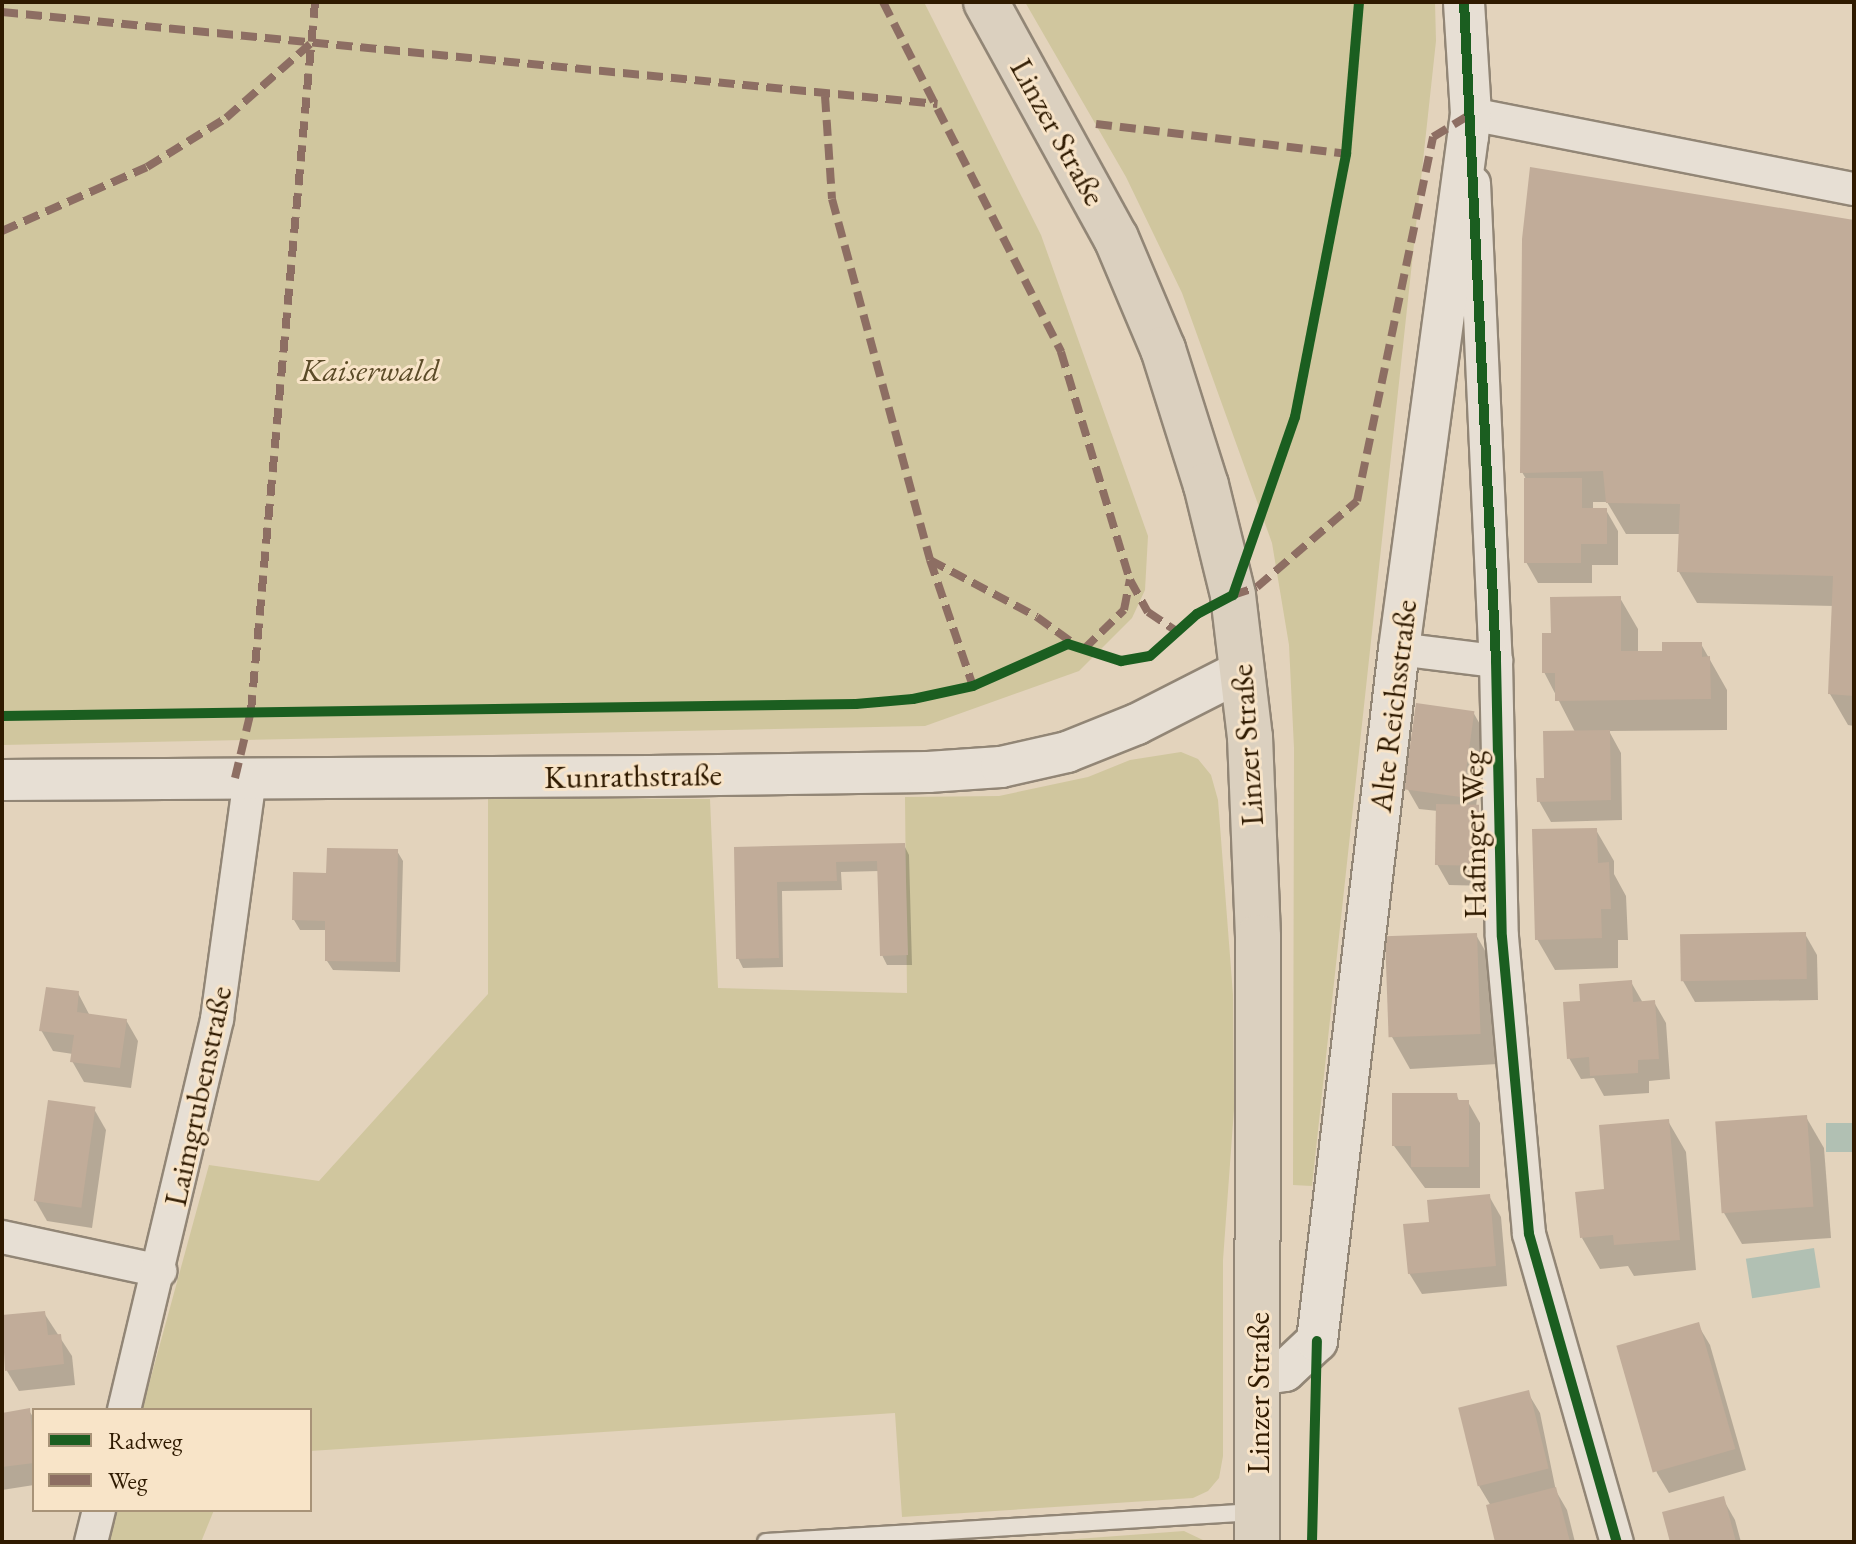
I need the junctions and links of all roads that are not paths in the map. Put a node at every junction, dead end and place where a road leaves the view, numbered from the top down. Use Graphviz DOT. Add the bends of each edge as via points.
graph roads {
  1 [pos="986,2"];
  2 [pos="1464,2"];
  3 [pos="1471,114"];
  4 [pos="1854,189"];
  5 [pos="1399,649"];
  6 [pos="1496,661"];
  7 [pos="1243,670"];
  8 [pos="250,778"];
  9 [pos="2,780"];
  10 [pos="2,1237"];
  11 [pos="160,1271"];
  12 [pos="1259,1375"];
  13 [pos="125,1408"];
  14 [pos="98,1512"];
  15 [pos="1257,1527"];
  16 [pos="91,1542"];
  17 [pos="766,1542"];
  18 [pos="783,1542"];
  19 [pos="1617,1542"];
  1 -- 7 [label="main road, Linzer Straße" via="1116,238 1163,349 1213,513 1233,595"];
  2 -- 3 [label="street, Alte Reichsstraße"];
  3 -- 4 [label="street"];
  3 -- 5 [label="street, Alte Reichsstraße"];
  3 -- 6 [label="street, Hafinger Weg"];
  5 -- 6 [label="street"];
  5 -- 12 [label="street, Alte Reichsstraße" via="1317,1341 1285,1371"];
  6 -- 19 [label="street, Hafinger Weg" via="1502,937 1529,1234"];
  7 -- 8 [label="street, Kunrathstraße" via="1137,724 1067,752 1001,767 881,773"];
  7 -- 12 [label="main road, Linzer Straße" via="1258,937"];
  8 -- 9 [label="street, Kunrathstraße"];
  8 -- 11 [label="street, Laimgrubenstraße" via="217,1019"];
  10 -- 11 [label="street"];
  11 -- 13 [label="street, Laimgrubenstraße"];
  12 -- 15 [label="main road, Linzer Straße"];
  14 -- 16 [label="street"];
  15 -- 18 [label="lane"];
  17 -- 18 [label="lane"];
}
